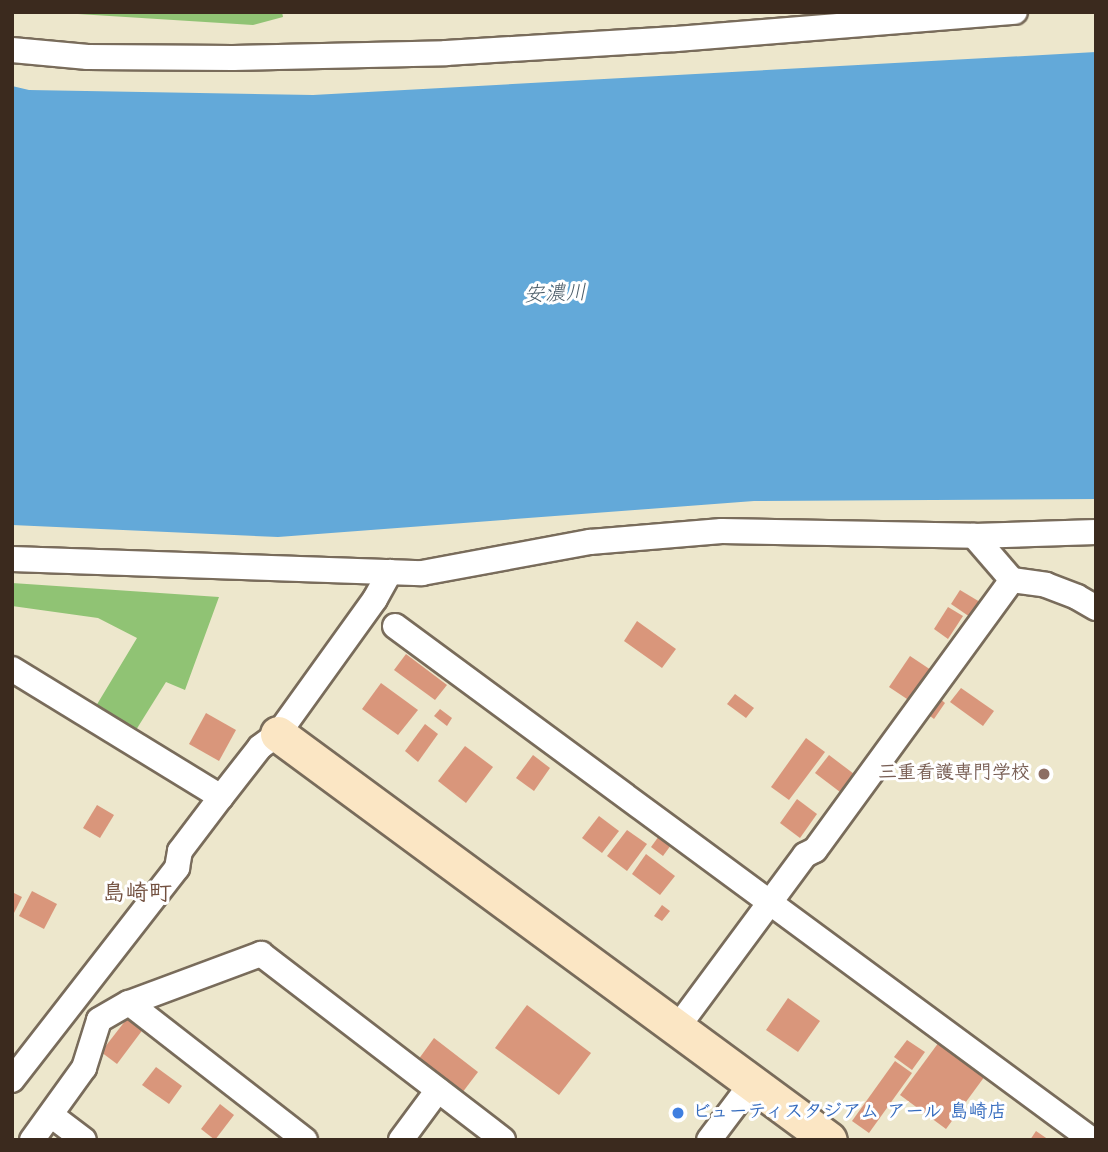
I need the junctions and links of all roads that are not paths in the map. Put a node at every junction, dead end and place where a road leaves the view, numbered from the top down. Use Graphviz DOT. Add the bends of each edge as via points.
graph roads {
  1 [pos="1015,12"];
  2 [pos="12,50"];
  3 [pos="1096,532"];
  4 [pos="974,536"];
  5 [pos="12,559"];
  6 [pos="390,572"];
  7 [pos="1012,580"];
  8 [pos="1096,608"];
  9 [pos="395,626"];
  10 [pos="12,669"];
  11 [pos="278,734"];
  12 [pos="221,797"];
  13 [pos="769,902"];
  14 [pos="74,999"];
  15 [pos="130,1003"];
  16 [pos="99,1020"];
  17 [pos="677,1028"];
  18 [pos="12,1080"];
  19 [pos="752,1083"];
  20 [pos="438,1090"];
  21 [pos="51,1115"];
  22 [pos="1089,1135"];
  23 [pos="32,1140"];
  24 [pos="83,1140"];
  25 [pos="305,1140"];
  26 [pos="401,1140"];
  27 [pos="503,1140"];
  28 [pos="709,1140"];
  29 [pos="830,1140"];
  1 -- 2 [label="street" via="446,53 88,57"];
  3 -- 4 [label="street"];
  4 -- 6 [label="street" via="722,531 590,542 461,568"];
  4 -- 7 [label="street"];
  5 -- 6 [label="street"];
  6 -- 11 [label="street"];
  7 -- 8 [label="street" via="1046,585"];
  7 -- 13 [label="street" via="815,850 805,855"];
  9 -- 13 [label="street"];
  10 -- 12 [label="street"];
  11 -- 12 [label="street" via="260,747"];
  11 -- 17 [label="street"];
  12 -- 14 [label="street" via="180,851 177,868"];
  13 -- 17 [label="street"];
  13 -- 22 [label="street"];
  14 -- 16 [label="street"];
  14 -- 18 [label="street"];
  15 -- 16 [label="street"];
  15 -- 20 [label="street" via="261,954"];
  15 -- 25 [label="street"];
  16 -- 21 [label="street" via="84,1068"];
  17 -- 19 [label="street"];
  19 -- 28 [label="street"];
  19 -- 29 [label="street"];
  20 -- 26 [label="street"];
  20 -- 27 [label="street"];
  21 -- 23 [label="street"];
  21 -- 24 [label="street"];
}
